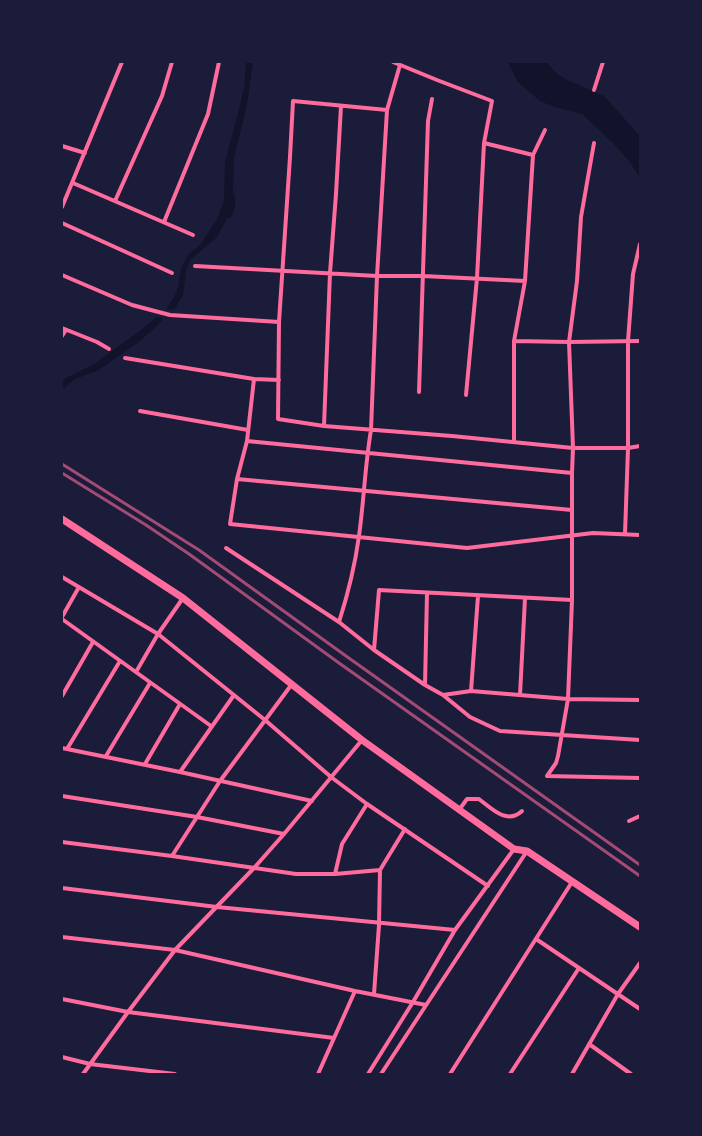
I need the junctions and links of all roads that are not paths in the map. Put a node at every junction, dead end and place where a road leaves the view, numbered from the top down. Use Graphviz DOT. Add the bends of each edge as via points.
graph roads {
  1 [pos="122,62"];
  2 [pos="172,62"];
  3 [pos="220,62"];
  4 [pos="394,62"];
  5 [pos="603,62"];
  6 [pos="400,66"];
  7 [pos="594,90"];
  8 [pos="432,99"];
  9 [pos="341,106"];
  10 [pos="387,110"];
  11 [pos="545,130"];
  12 [pos="484,143"];
  13 [pos="594,143"];
  14 [pos="62,146"];
  15 [pos="84,153"];
  16 [pos="533,155"];
  17 [pos="73,183"];
  18 [pos="62,190"];
  19 [pos="68,192"];
  20 [pos="115,202"];
  21 [pos="62,207"];
  22 [pos="62,222"];
  23 [pos="164,222"];
  24 [pos="193,235"];
  25 [pos="640,244"];
  26 [pos="195,266"];
  27 [pos="282,271"];
  28 [pos="172,273"];
  29 [pos="330,273"];
  30 [pos="62,275"];
  31 [pos="377,276"];
  32 [pos="423,276"];
  33 [pos="477,278"];
  34 [pos="524,281"];
  35 [pos="279,322"];
  36 [pos="64,329"];
  37 [pos="62,336"];
  38 [pos="514,341"];
  39 [pos="628,341"];
  40 [pos="640,341"];
  41 [pos="569,342"];
  42 [pos="109,349"];
  43 [pos="124,358"];
  44 [pos="254,379"];
  45 [pos="279,380"];
  46 [pos="419,392"];
  47 [pos="466,395"];
  48 [pos="140,411"];
  49 [pos="324,426"];
  50 [pos="248,430"];
  51 [pos="371,430"];
  52 [pos="247,441"];
  53 [pos="514,442"];
  54 [pos="640,446"];
  55 [pos="573,448"];
  56 [pos="628,448"];
  57 [pos="367,453"];
  58 [pos="572,473"];
  59 [pos="236,479"];
  60 [pos="364,491"];
  61 [pos="572,510"];
  62 [pos="63,522"];
  63 [pos="625,534"];
  64 [pos="640,535"];
  65 [pos="572,536"];
  66 [pos="359,537"];
  67 [pos="226,548"];
  68 [pos="62,577"];
  69 [pos="79,587"];
  70 [pos="427,593"];
  71 [pos="478,596"];
  72 [pos="183,598"];
  73 [pos="524,598"];
  74 [pos="572,600"];
  75 [pos="62,618"];
  76 [pos="339,622"];
  77 [pos="158,634"];
  78 [pos="93,642"];
  79 [pos="374,650"];
  80 [pos="120,661"];
  81 [pos="136,672"];
  82 [pos="150,682"];
  83 [pos="292,684"];
  84 [pos="425,685"];
  85 [pos="471,691"];
  86 [pos="234,695"];
  87 [pos="443,695"];
  88 [pos="62,696"];
  89 [pos="520,696"];
  90 [pos="568,698"];
  91 [pos="640,700"];
  92 [pos="180,704"];
  93 [pos="266,720"];
  94 [pos="211,726"];
  95 [pos="562,734"];
  96 [pos="362,740"];
  97 [pos="640,740"];
  98 [pos="62,748"];
  99 [pos="67,749"];
  100 [pos="106,756"];
  101 [pos="145,764"];
  102 [pos="180,772"];
  103 [pos="331,777"];
  104 [pos="640,778"];
  105 [pos="220,781"];
  106 [pos="62,796"];
  107 [pos="312,801"];
  108 [pos="367,804"];
  109 [pos="459,810"];
  110 [pos="522,811"];
  111 [pos="640,816"];
  112 [pos="197,817"];
  113 [pos="629,821"];
  114 [pos="405,830"];
  115 [pos="284,834"];
  116 [pos="62,842"];
  117 [pos="514,848"];
  118 [pos="527,851"];
  119 [pos="172,856"];
  120 [pos="254,868"];
  121 [pos="380,870"];
  122 [pos="334,874"];
  123 [pos="572,882"];
  124 [pos="488,886"];
  125 [pos="62,888"];
  126 [pos="217,907"];
  127 [pos="379,922"];
  128 [pos="640,927"];
  129 [pos="455,930"];
  130 [pos="62,937"];
  131 [pos="536,939"];
  132 [pos="174,950"];
  133 [pos="640,963"];
  134 [pos="579,968"];
  135 [pos="355,991"];
  136 [pos="374,994"];
  137 [pos="618,994"];
  138 [pos="62,999"];
  139 [pos="413,1002"];
  140 [pos="426,1005"];
  141 [pos="640,1009"];
  142 [pos="128,1012"];
  143 [pos="334,1038"];
  144 [pos="589,1044"];
  145 [pos="62,1057"];
  146 [pos="90,1064"];
  147 [pos="83,1074"];
  148 [pos="175,1074"];
  149 [pos="318,1074"];
  150 [pos="368,1074"];
  151 [pos="381,1074"];
  152 [pos="450,1074"];
  153 [pos="510,1074"];
  154 [pos="572,1074"];
  155 [pos="631,1074"];
  1 -- 15 [label="street"];
  2 -- 20 [label="street" via="162,96"];
  3 -- 23 [label="street" via="208,114"];
  4 -- 6 [label="street"];
  5 -- 7 [label="street"];
  6 -- 10 [label="street"];
  6 -- 12 [label="street" via="492,101"];
  8 -- 32 [label="street" via="428,121"];
  9 -- 10 [label="street"];
  9 -- 27 [label="street" via="293,101"];
  9 -- 29 [label="street"];
  10 -- 31 [label="street"];
  11 -- 16 [label="street"];
  12 -- 16 [label="street"];
  12 -- 33 [label="street"];
  13 -- 41 [label="street" via="581,217 577,281"];
  14 -- 15 [label="street"];
  15 -- 17 [label="street"];
  16 -- 34 [label="street"];
  17 -- 19 [label="street"];
  17 -- 20 [label="street"];
  18 -- 19 [label="street"];
  19 -- 21 [label="street"];
  20 -- 23 [label="street"];
  22 -- 28 [label="street"];
  23 -- 24 [label="street"];
  25 -- 39 [label="street" via="633,274"];
  26 -- 27 [label="street"];
  27 -- 29 [label="street"];
  27 -- 35 [label="street"];
  29 -- 31 [label="street"];
  29 -- 49 [label="street"];
  30 -- 35 [label="street" via="132,305 170,315"];
  31 -- 32 [label="street"];
  31 -- 51 [label="street"];
  32 -- 33 [label="street"];
  32 -- 46 [label="street"];
  33 -- 34 [label="street"];
  33 -- 47 [label="street"];
  34 -- 38 [label="street"];
  35 -- 45 [label="street"];
  36 -- 37 [label="street"];
  36 -- 42 [label="street"];
  38 -- 41 [label="street"];
  38 -- 53 [label="street"];
  39 -- 40 [label="street"];
  39 -- 41 [label="street"];
  39 -- 56 [label="street"];
  41 -- 55 [label="street"];
  43 -- 44 [label="street"];
  44 -- 45 [label="street"];
  44 -- 50 [label="street"];
  45 -- 49 [label="street" via="278,419"];
  48 -- 50 [label="street"];
  49 -- 51 [label="street"];
  50 -- 52 [label="street"];
  51 -- 53 [label="street"];
  51 -- 57 [label="street"];
  52 -- 57 [label="street"];
  52 -- 59 [label="street"];
  53 -- 55 [label="street"];
  54 -- 56 [label="street"];
  55 -- 56 [label="street"];
  55 -- 58 [label="street"];
  56 -- 63 [label="street"];
  57 -- 58 [label="street"];
  57 -- 60 [label="street"];
  58 -- 61 [label="street"];
  59 -- 60 [label="street"];
  59 -- 66 [label="street" via="230,524"];
  60 -- 61 [label="street"];
  60 -- 66 [label="street"];
  61 -- 65 [label="street"];
  62 -- 72 [label="street"];
  63 -- 64 [label="street"];
  63 -- 65 [label="street" via="593,533"];
  65 -- 66 [label="street" via="467,548"];
  65 -- 74 [label="street"];
  66 -- 76 [label="street" via="350,588"];
  67 -- 76 [label="street"];
  68 -- 69 [label="street"];
  69 -- 75 [label="street"];
  69 -- 77 [label="street"];
  70 -- 71 [label="street"];
  70 -- 79 [label="street" via="379,590"];
  70 -- 84 [label="street"];
  71 -- 73 [label="street"];
  71 -- 85 [label="street"];
  72 -- 77 [label="street"];
  72 -- 83 [label="street"];
  73 -- 74 [label="street"];
  73 -- 89 [label="street"];
  74 -- 90 [label="street"];
  75 -- 78 [label="street"];
  76 -- 79 [label="street"];
  77 -- 81 [label="street"];
  77 -- 86 [label="street"];
  78 -- 80 [label="street"];
  78 -- 88 [label="street"];
  79 -- 84 [label="street"];
  80 -- 81 [label="street"];
  80 -- 99 [label="street"];
  81 -- 82 [label="street"];
  82 -- 92 [label="street"];
  82 -- 100 [label="street"];
  83 -- 93 [label="street"];
  83 -- 96 [label="street"];
  84 -- 87 [label="street"];
  85 -- 87 [label="street"];
  85 -- 89 [label="street"];
  86 -- 93 [label="street"];
  86 -- 94 [label="street"];
  87 -- 95 [label="street" via="470,717 500,731"];
  89 -- 90 [label="street"];
  90 -- 91 [label="street"];
  90 -- 95 [label="street"];
  92 -- 94 [label="street"];
  92 -- 101 [label="street"];
  93 -- 103 [label="street"];
  93 -- 105 [label="street"];
  94 -- 102 [label="street"];
  95 -- 97 [label="street"];
  95 -- 104 [label="street" via="556,763 547,776"];
  96 -- 103 [label="street"];
  96 -- 109 [label="street"];
  98 -- 99 [label="street"];
  99 -- 100 [label="street"];
  100 -- 101 [label="street"];
  101 -- 102 [label="street"];
  102 -- 105 [label="street"];
  103 -- 107 [label="street"];
  103 -- 108 [label="street"];
  105 -- 107 [label="street"];
  105 -- 112 [label="street"];
  106 -- 112 [label="street"];
  107 -- 115 [label="street"];
  108 -- 114 [label="street"];
  108 -- 122 [label="street" via="342,844"];
  109 -- 110 [label="street" via="467,800 479,799 497,813 507,817 517,816"];
  109 -- 117 [label="street"];
  111 -- 113 [label="street"];
  112 -- 115 [label="street"];
  112 -- 119 [label="street"];
  114 -- 121 [label="street"];
  114 -- 124 [label="street"];
  115 -- 120 [label="street"];
  116 -- 119 [label="street"];
  117 -- 118 [label="street"];
  117 -- 124 [label="street"];
  118 -- 123 [label="street"];
  118 -- 140 [label="street"];
  119 -- 120 [label="street"];
  120 -- 122 [label="street" via="296,874"];
  120 -- 126 [label="street"];
  121 -- 122 [label="street"];
  121 -- 127 [label="street"];
  123 -- 128 [label="street"];
  123 -- 131 [label="street"];
  124 -- 129 [label="street"];
  125 -- 126 [label="street"];
  126 -- 127 [label="street"];
  126 -- 132 [label="street"];
  127 -- 129 [label="street"];
  127 -- 136 [label="street"];
  129 -- 139 [label="street"];
  130 -- 132 [label="street"];
  131 -- 134 [label="street"];
  131 -- 152 [label="street"];
  132 -- 135 [label="street"];
  132 -- 142 [label="street"];
  133 -- 137 [label="street"];
  134 -- 137 [label="street"];
  134 -- 153 [label="street"];
  135 -- 136 [label="street"];
  135 -- 143 [label="street"];
  136 -- 139 [label="street"];
  137 -- 141 [label="street"];
  137 -- 144 [label="street"];
  138 -- 142 [label="street"];
  139 -- 140 [label="street"];
  139 -- 150 [label="street"];
  140 -- 151 [label="street"];
  142 -- 143 [label="street"];
  142 -- 146 [label="street"];
  143 -- 149 [label="street"];
  144 -- 154 [label="street"];
  144 -- 155 [label="street"];
  145 -- 146 [label="street"];
  146 -- 147 [label="street"];
  146 -- 148 [label="street"];
}
